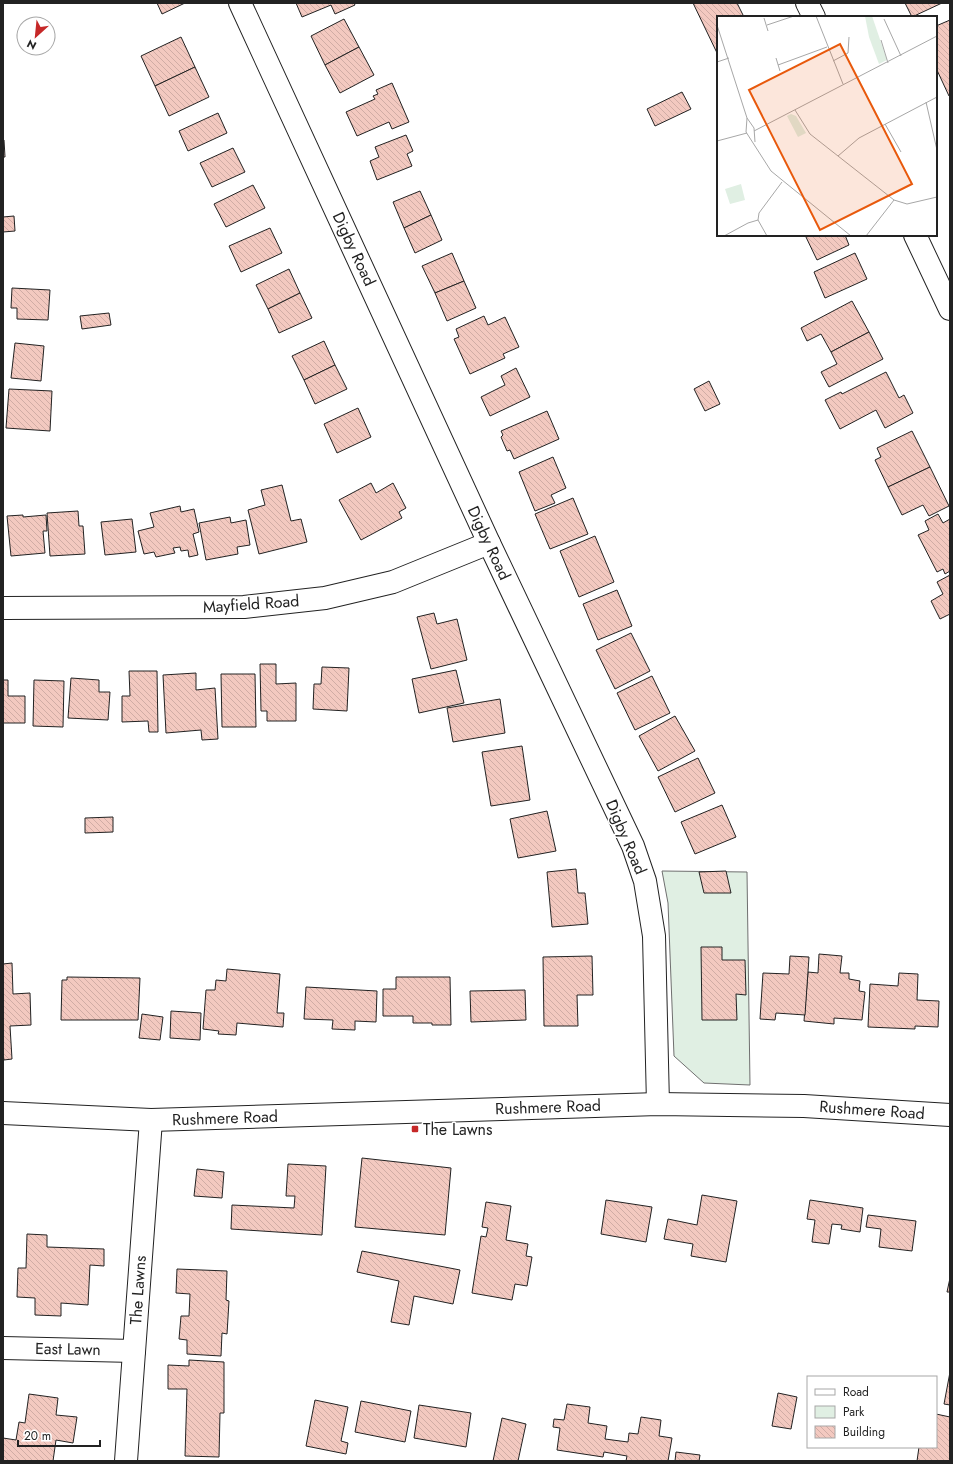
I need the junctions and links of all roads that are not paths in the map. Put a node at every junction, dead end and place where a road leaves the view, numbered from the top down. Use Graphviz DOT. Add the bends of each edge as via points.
graph roads {
  1 [pos="240,3"];
  2 [pos="807,3"];
  3 [pos="814,16"];
  4 [pos="915,236"];
  5 [pos="950,309"];
  6 [pos="489,542"];
  7 [pos="3,608"];
  8 [pos="658,1104"];
  9 [pos="3,1113"];
  10 [pos="950,1115"];
  11 [pos="151,1120"];
  12 [pos="3,1348"];
  13 [pos="134,1350"];
  14 [pos="126,1461"];
  1 -- 6 [label="street, Digby Road"];
  2 -- 3 [label="street"];
  4 -- 5 [label="street"];
  6 -- 7 [label="street, Mayfield Road" via="393,582 325,598 244,607"];
  6 -- 8 [label="street, Digby Road" via="633,846 645,881 654,936"];
  8 -- 10 [label="street, Rushmere Road" via="804,1106"];
  8 -- 11 [label="street, Rushmere Road"];
  9 -- 11 [label="street, Rushmere Road"];
  11 -- 13 [label="street, The Lawns"];
  12 -- 13 [label="street, East Lawn"];
  13 -- 14 [label="street, The Lawns"];
}
